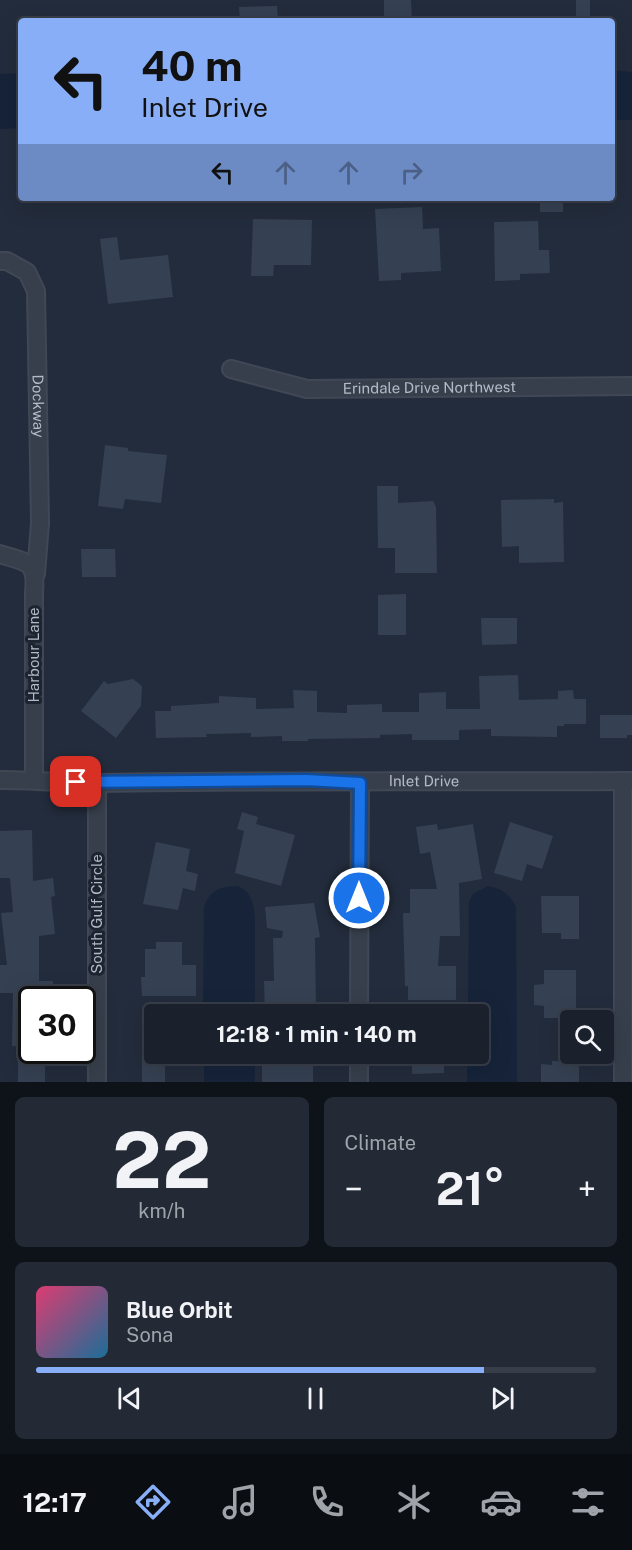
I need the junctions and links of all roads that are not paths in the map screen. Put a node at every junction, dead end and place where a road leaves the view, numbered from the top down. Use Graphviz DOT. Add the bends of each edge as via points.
graph roads {
  1 [pos="0,261"];
  2 [pos="231,369"];
  3 [pos="632,386"];
  4 [pos="0,554"];
  5 [pos="36,574"];
  6 [pos="0,780"];
  7 [pos="34,780"];
  8 [pos="627,781"];
  9 [pos="97,783"];
  10 [pos="360,783"];
  11 [pos="359,1004"];
  12 [pos="359,1064"];
  13 [pos="98,1082"];
  14 [pos="359,1082"];
  15 [pos="623,1082"];
  1 -- 5 [label="street, Dockway" via="27,272 36,291 40,523"];
  2 -- 3 [label="street, Erindale Drive Northwest" via="307,389"];
  4 -- 5 [label="street" via="28,563"];
  5 -- 7 [label="street, Harbour Lane"];
  6 -- 7 [label="street, Inlet Drive"];
  7 -- 9 [label="street, Inlet Drive"];
  8 -- 10 [label="street, Inlet Drive"];
  8 -- 15 [label="street"];
  9 -- 10 [label="street, Inlet Drive"];
  9 -- 13 [label="street, South Gulf Circle"];
  10 -- 11 [label="street"];
  12 -- 14 [label="street"];
}
